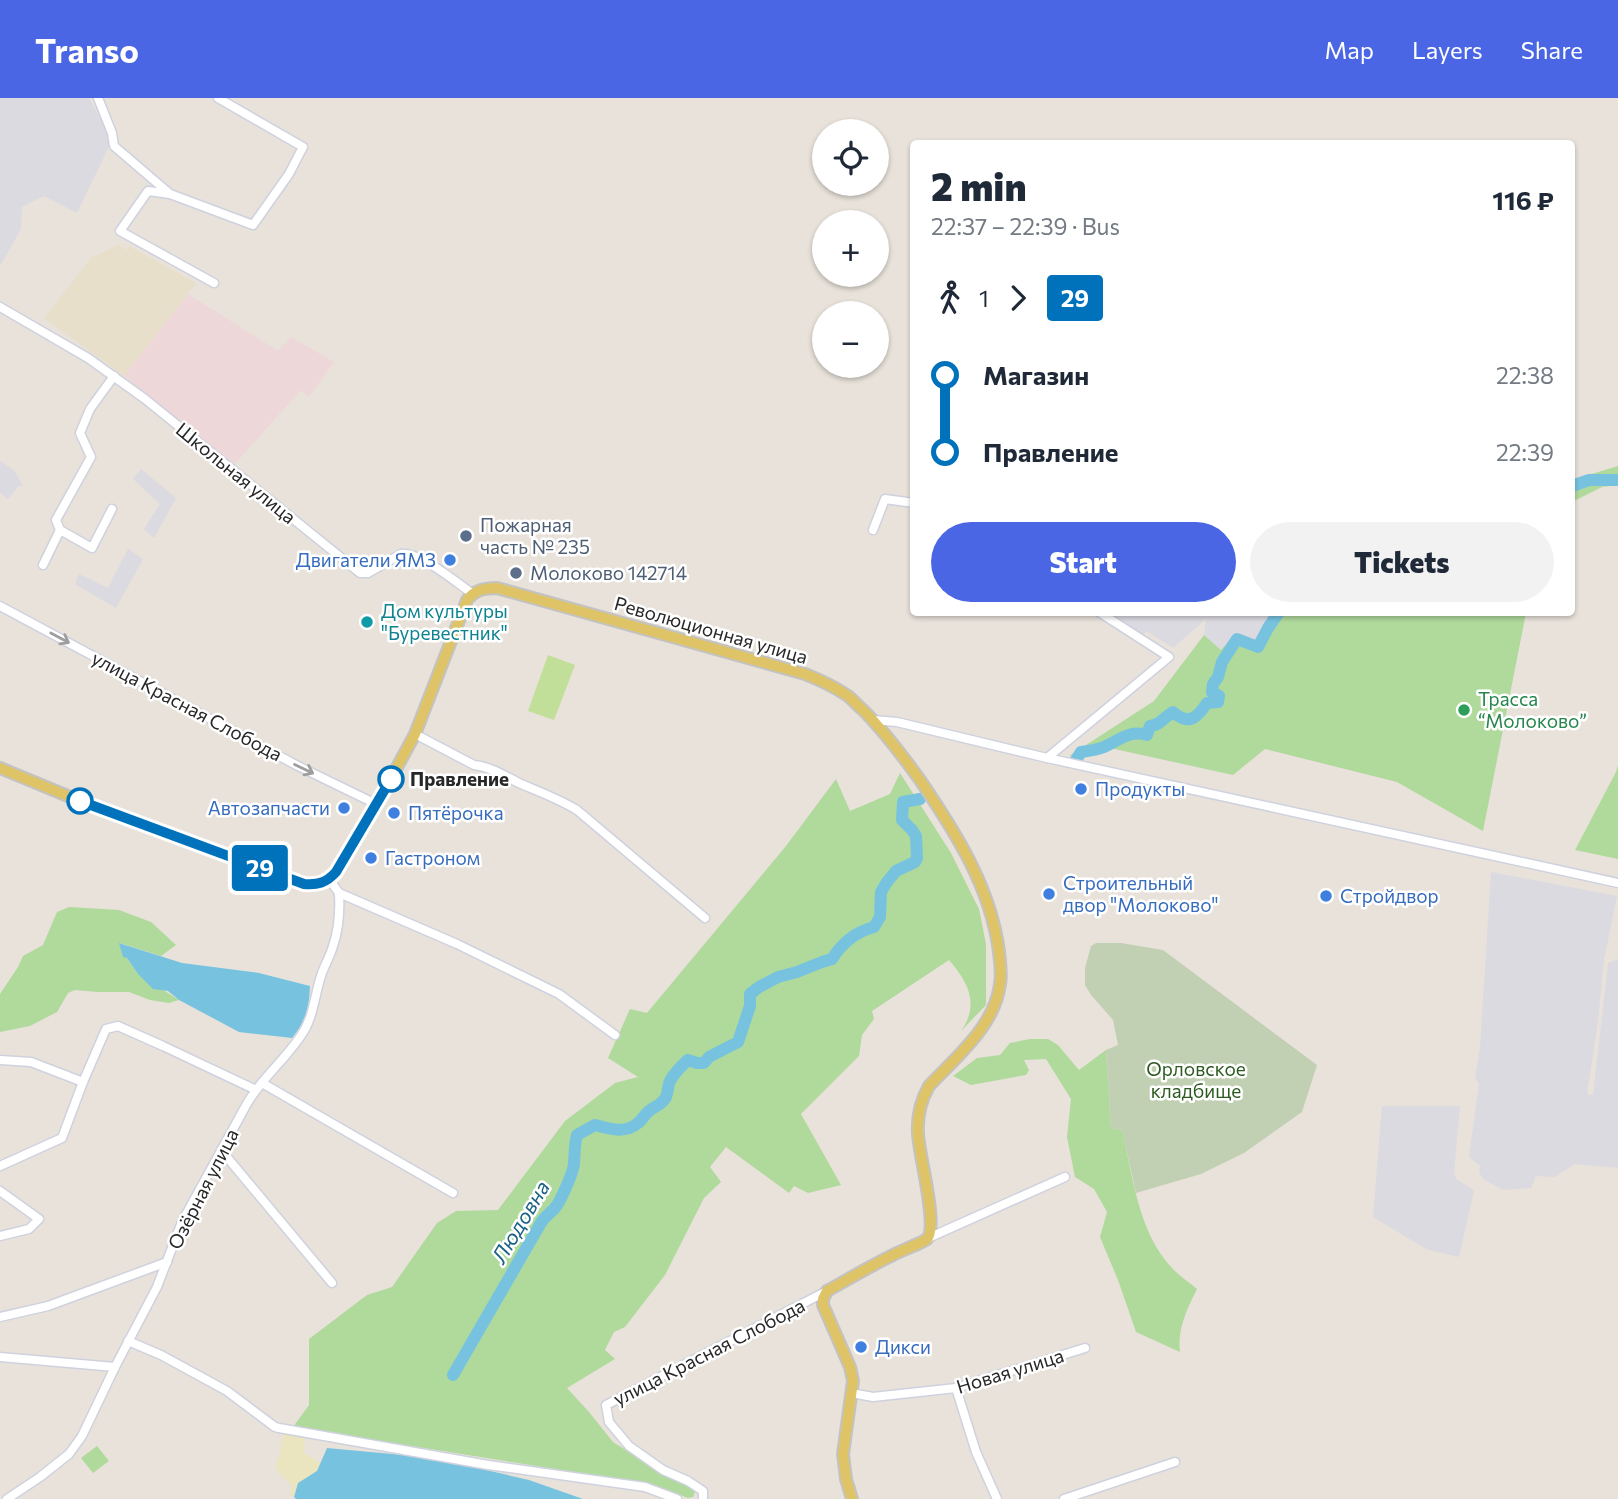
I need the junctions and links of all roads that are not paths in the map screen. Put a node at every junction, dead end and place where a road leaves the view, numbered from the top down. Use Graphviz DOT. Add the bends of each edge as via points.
graph roads {
  1 [pos="98,98"];
  2 [pos="218,98"];
  3 [pos="170,194"];
  4 [pos="214,284"];
  5 [pos="0,307"];
  6 [pos="114,376"];
  7 [pos="910,502"];
  8 [pos="112,509"];
  9 [pos="60,530"];
  10 [pos="873,530"];
  11 [pos="43,565"];
  12 [pos="472,594"];
  13 [pos="0,606"];
  14 [pos="1105,616"];
  15 [pos="873,720"];
  16 [pos="415,734"];
  17 [pos="1047,758"];
  18 [pos="0,768"];
  19 [pos="376,804"];
  20 [pos="329,879"];
  21 [pos="1618,883"];
  22 [pos="339,893"];
  23 [pos="705,918"];
  24 [pos="615,1035"];
  25 [pos="0,1060"];
  26 [pos="83,1082"];
  27 [pos="262,1083"];
  28 [pos="256,1090"];
  29 [pos="222,1150"];
  30 [pos="0,1166"];
  31 [pos="1065,1177"];
  32 [pos="0,1191"];
  33 [pos="453,1193"];
  34 [pos="0,1236"];
  35 [pos="926,1239"];
  36 [pos="167,1262"];
  37 [pos="332,1283"];
  38 [pos="827,1291"];
  39 [pos="0,1317"];
  40 [pos="128,1342"];
  41 [pos="1085,1348"];
  42 [pos="0,1357"];
  43 [pos="115,1367"];
  44 [pos="956,1388"];
  45 [pos="851,1393"];
  46 [pos="1175,1462"];
  47 [pos="7,1499"];
  48 [pos="677,1499"];
  49 [pos="703,1499"];
  50 [pos="852,1499"];
  51 [pos="997,1499"];
  52 [pos="1064,1499"];
  1 -- 3 [label="street" via="114,146"];
  2 -- 3 [label="street" via="303,147 253,225"];
  3 -- 4 [label="street" via="148,191 120,231"];
  5 -- 6 [label="street, Школьная улица"];
  6 -- 9 [label="street" via="80,433 91,457 56,520"];
  6 -- 12 [label="street, Школьная улица" via="360,573 406,553 423,559"];
  7 -- 10 [label="street" via="886,499"];
  8 -- 9 [label="street" via="92,548"];
  9 -- 11 [label="street"];
  12 -- 15 [label="main road, Революционная улица" via="497,588 805,674 849,697"];
  12 -- 16 [label="main road"];
  13 -- 19 [label="street, улица Красная Слобода, one-way"];
  14 -- 17 [label="street" via="1169,657"];
  15 -- 17 [label="street"];
  15 -- 35 [label="main road, Революционная улица" via="889,736 963,848 992,915 1000,958 1000,984 982,1030 923,1096 918,1134 929,1204"];
  16 -- 19 [label="main road"];
  16 -- 23 [label="street" via="577,810"];
  17 -- 21 [label="street"];
  18 -- 20 [label="main road" via="304,884 317,885"];
  19 -- 20 [label="main road"];
  20 -- 22 [label="street"];
  22 -- 24 [label="street" via="559,995"];
  22 -- 27 [label="street, Озёрная улица" via="333,945 308,1023"];
  25 -- 26 [label="street" via="31,1062"];
  26 -- 28 [label="street" via="106,1029 118,1027"];
  26 -- 30 [label="street" via="62,1138"];
  27 -- 28 [label="street, Озёрная улица"];
  27 -- 33 [label="street"];
  28 -- 29 [label="street, Озёрная улица"];
  29 -- 36 [label="street, Озёрная улица" via="182,1222"];
  29 -- 37 [label="street"];
  31 -- 35 [label="street"];
  32 -- 34 [label="street" via="39,1219 29,1229"];
  35 -- 38 [label="main road"];
  36 -- 39 [label="street" via="48,1306"];
  36 -- 40 [label="street, Озёрная улица"];
  38 -- 45 [label="main road" via="823,1305 850,1367"];
  38 -- 49 [label="street, улица Красная Слобода" via="606,1405 609,1422 629,1446 703,1490"];
  40 -- 43 [label="street, Озёрная улица"];
  40 -- 48 [label="street" via="227,1391 275,1427 645,1487"];
  41 -- 44 [label="street, Новая улица"];
  42 -- 43 [label="street"];
  43 -- 47 [label="street, Озёрная улица" via="69,1454"];
  44 -- 45 [label="street, Новая улица" via="873,1397"];
  44 -- 51 [label="street"];
  45 -- 50 [label="main road" via="843,1454"];
  46 -- 52 [label="street"];
}
